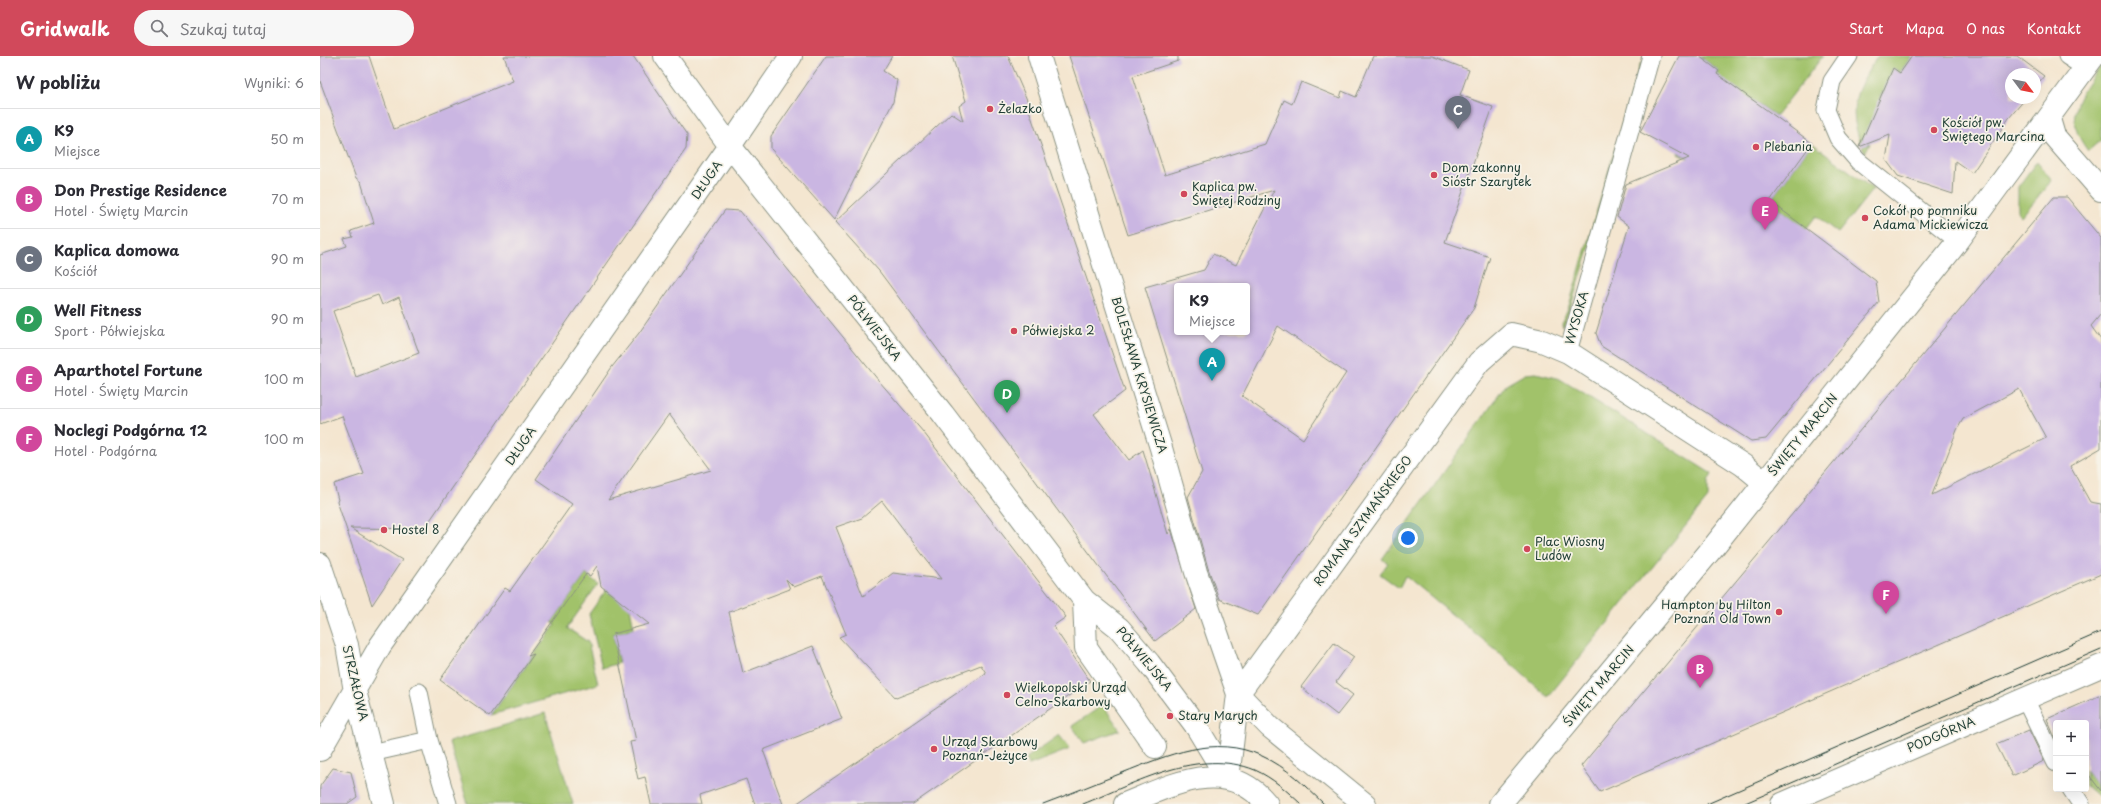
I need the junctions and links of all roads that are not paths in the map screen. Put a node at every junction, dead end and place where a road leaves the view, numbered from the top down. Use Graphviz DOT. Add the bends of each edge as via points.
graph roads {
  1 [pos="666,56"];
  2 [pos="791,56"];
  3 [pos="1039,56"];
  4 [pos="1651,56"];
  5 [pos="1849,56"];
  6 [pos="2067,56"];
  7 [pos="2090,62"];
  8 [pos="2049,119"];
  9 [pos="730,146"];
  10 [pos="2101,190"];
  11 [pos="1958,241"];
  12 [pos="1568,352"];
  13 [pos="1765,483"];
  14 [pos="320,564"];
  15 [pos="1084,600"];
  16 [pos="2101,666"];
  17 [pos="355,691"];
  18 [pos="419,692"];
  19 [pos="1238,694"];
  20 [pos="2025,699"];
  21 [pos="429,740"];
  22 [pos="1155,747"];
  23 [pos="320,750"];
  24 [pos="371,753"];
  25 [pos="2053,757"];
  26 [pos="1228,779"];
  27 [pos="2073,792"];
  28 [pos="384,804"];
  29 [pos="448,804"];
  30 [pos="1125,804"];
  31 [pos="1267,804"];
  32 [pos="1365,804"];
  33 [pos="1500,804"];
  34 [pos="1782,804"];
  35 [pos="2082,804"];
  1 -- 9 [label="street, PÓŁWIEJSKA"];
  2 -- 9 [label="street, DŁUGA"];
  3 -- 19 [label="street, BOLESŁAWA KRYSIEWICZA" via="1159,440 1196,572"];
  4 -- 12 [label="lane, WYSOKA"];
  5 -- 11 [label="lane" via="1832,81 1826,110 1838,138 1858,162"];
  6 -- 7 [label="lane"];
  7 -- 8 [label="street, ŚWIĘTY MARCIN"];
  8 -- 10 [label="street" via="2054,136"];
  8 -- 11 [label="street, ŚWIĘTY MARCIN"];
  9 -- 15 [label="street, PÓŁWIEJSKA" via="943,414"];
  9 -- 17 [label="street, DŁUGA" via="380,646"];
  11 -- 13 [label="street, ŚWIĘTY MARCIN"];
  12 -- 13 [label="street, WYSOKA" via="1743,465"];
  12 -- 19 [label="street, ROMANA SZYMAŃSKIEGO" via="1542,341 1511,334 1479,362"];
  13 -- 33 [label="street, ŚWIĘTY MARCIN"];
  14 -- 17 [label="street, STRZAŁOWA" via="346,645"];
  15 -- 22 [label="street" via="1086,648"];
  15 -- 26 [label="street, PÓŁWIEJSKA" via="1119,628 1149,662 1196,726"];
  16 -- 20 [label="street, PODGÓRNA"];
  17 -- 23 [label="street, DŁUGA"];
  17 -- 24 [label="street, STRZAŁOWA"];
  18 -- 21 [label="lane"];
  19 -- 26 [label="street, ROMANA SZYMAŃSKIEGO"];
  19 -- 32 [label="street" via="1270,727"];
  20 -- 25 [label="lane"];
  20 -- 34 [label="street, PODGÓRNA"];
  21 -- 24 [label="lane"];
  21 -- 29 [label="lane"];
  24 -- 28 [label="street, STRZAŁOWA"];
  26 -- 30 [label="street" via="1208,776 1190,779"];
  26 -- 31 [label="street" via="1252,790"];
  27 -- 35 [label="lane"];
}
